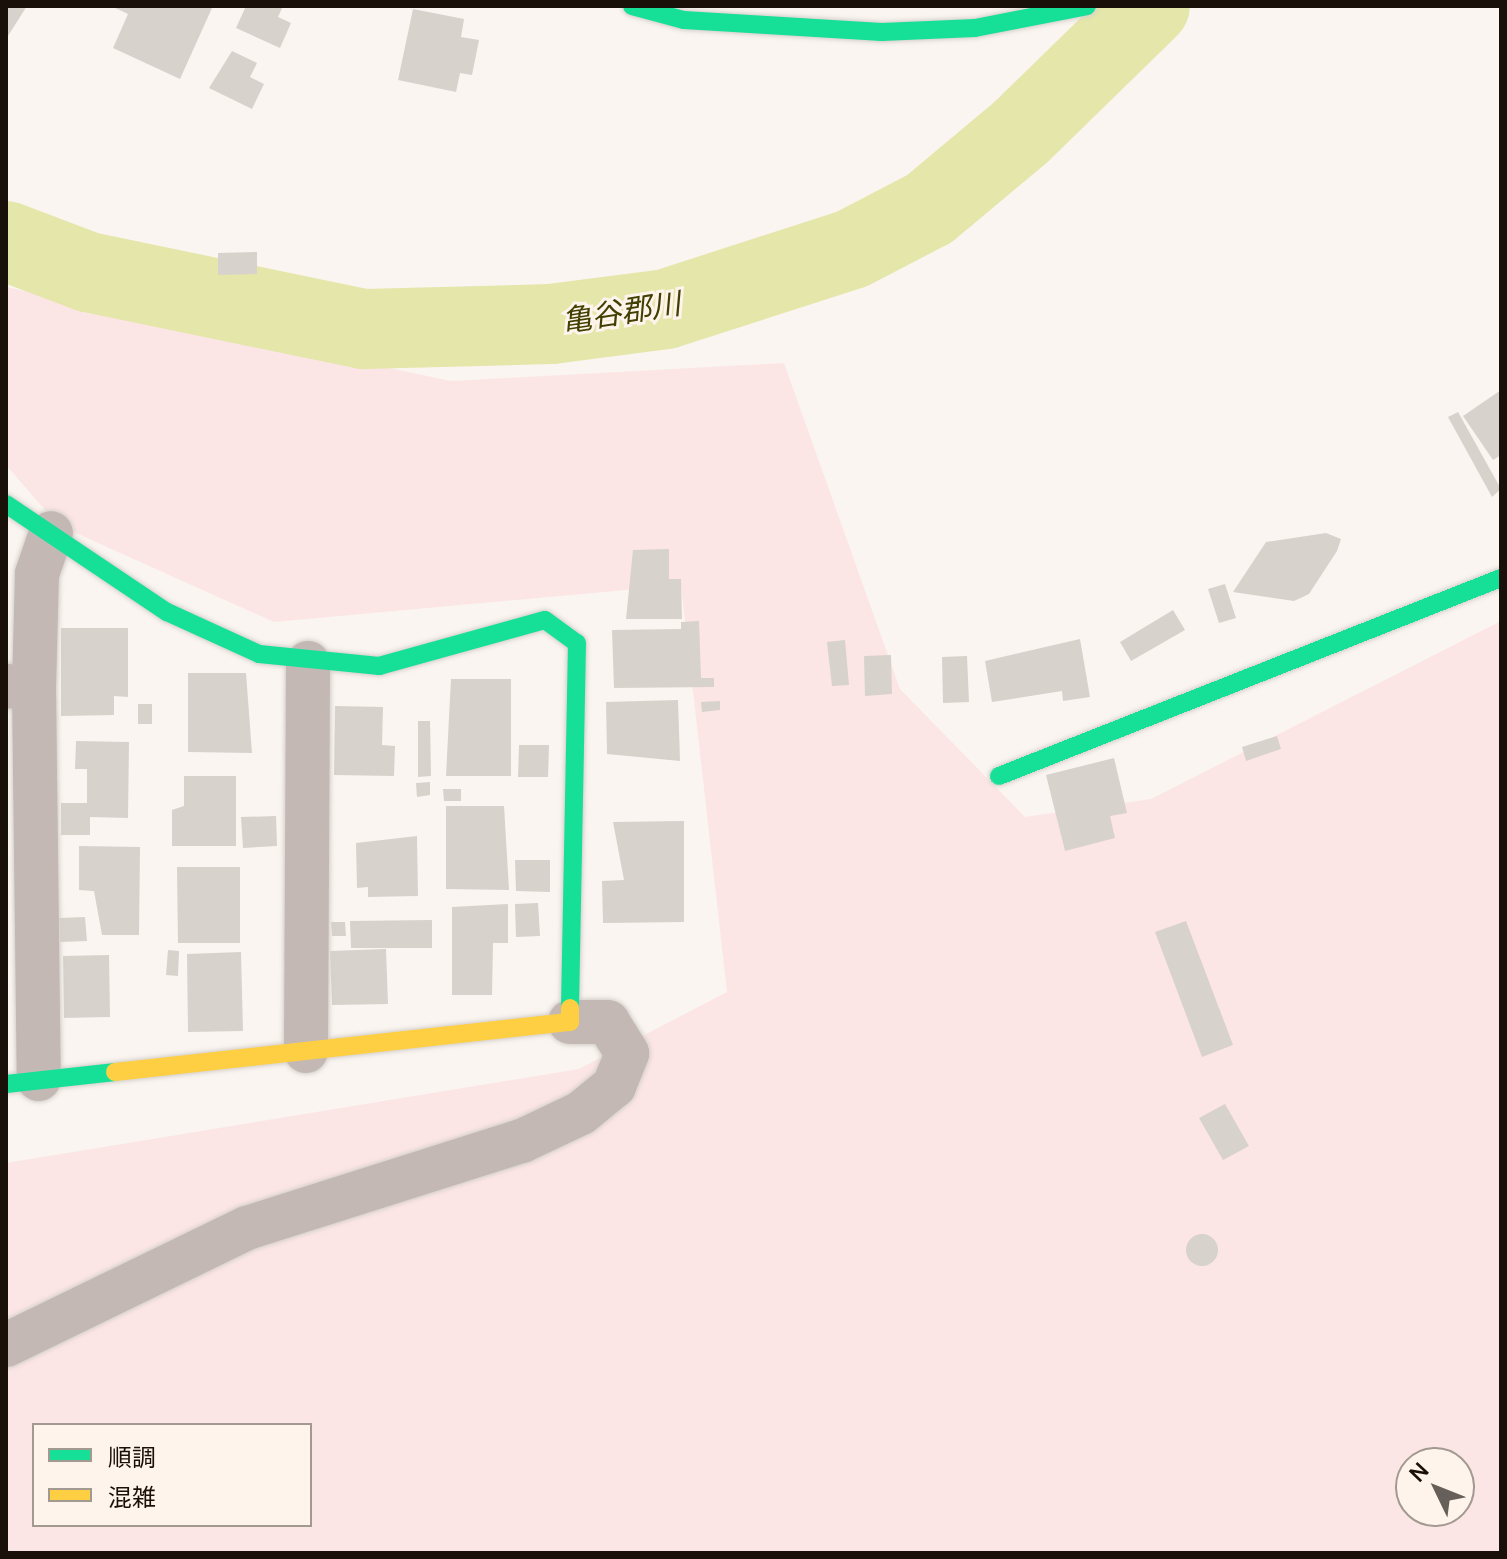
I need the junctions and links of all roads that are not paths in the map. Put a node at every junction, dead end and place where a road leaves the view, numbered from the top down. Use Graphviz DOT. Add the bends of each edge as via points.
graph roads {
  1 [pos="632,6"];
  2 [pos="1087,6"];
  3 [pos="6,504"];
  4 [pos="51,533"];
  5 [pos="1501,578"];
  6 [pos="308,663"];
  7 [pos="20,687"];
  8 [pos="999,776"];
  9 [pos="570,1022"];
  10 [pos="306,1051"];
  11 [pos="23,1082"];
  12 [pos="6,1345"];
  1 -- 2 [label="street" via="684,20 882,32 975,28"];
  3 -- 4 [label="street"];
  4 -- 6 [label="street" via="219,641"];
  4 -- 7 [label="street" via="37,574"];
  5 -- 8 [label="street"];
  6 -- 9 [label="street" via="418,659 545,620 577,643"];
  6 -- 10 [label="street"];
  7 -- 11 [label="street"];
  9 -- 10 [label="street"];
  9 -- 12 [label="street" via="608,1022 627,1053 614,1086 581,1113 522,1141 247,1228"];
  10 -- 11 [label="street"];
}
